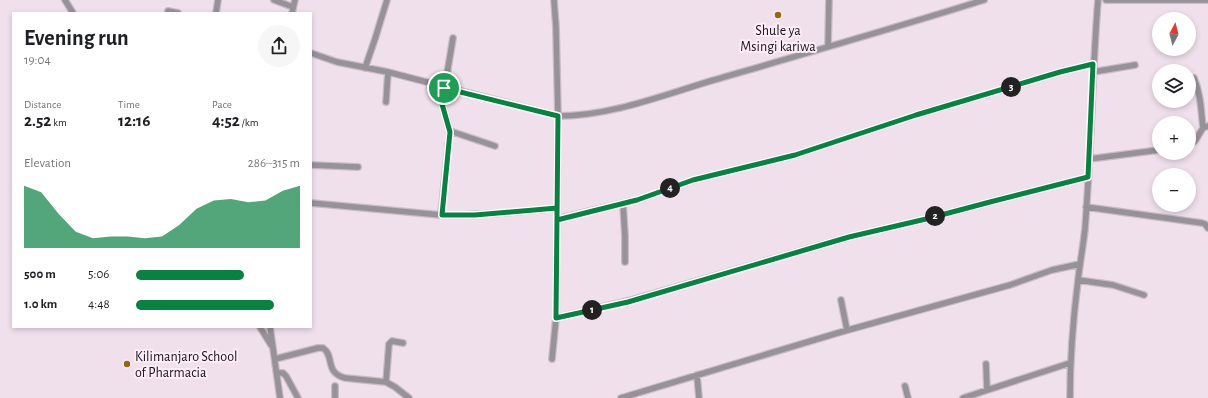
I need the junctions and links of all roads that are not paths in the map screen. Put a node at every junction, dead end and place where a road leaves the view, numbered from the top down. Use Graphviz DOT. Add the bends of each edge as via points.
graph roads {
  1 [pos="65,0"];
  2 [pos="218,0"];
  3 [pos="274,0"];
  4 [pos="295,0"];
  5 [pos="387,0"];
  6 [pos="554,0"];
  7 [pos="829,0"];
  8 [pos="984,0"];
  9 [pos="1098,0"];
  10 [pos="1106,0"];
  11 [pos="1208,0"];
  12 [pos="293,10"];
  13 [pos="168,11"];
  14 [pos="72,12"];
  15 [pos="173,12"];
  16 [pos="216,12"];
  17 [pos="454,38"];
  18 [pos="828,47"];
  19 [pos="312,53"];
  20 [pos="1093,64"];
  21 [pos="1135,65"];
  22 [pos="365,68"];
  23 [pos="388,72"];
  24 [pos="1093,72"];
  25 [pos="1196,82"];
  26 [pos="444,88"];
  27 [pos="386,102"];
  28 [pos="558,116"];
  29 [pos="1205,127"];
  30 [pos="450,132"];
  31 [pos="1196,140"];
  32 [pos="495,146"];
  33 [pos="1152,151"];
  34 [pos="1089,159"];
  35 [pos="312,165"];
  36 [pos="358,167"];
  37 [pos="1088,177"];
  38 [pos="312,203"];
  39 [pos="624,204"];
  40 [pos="1086,207"];
  41 [pos="557,208"];
  42 [pos="442,215"];
  43 [pos="557,220"];
  44 [pos="1208,228"];
  45 [pos="625,262"];
  46 [pos="1080,264"];
  47 [pos="1078,280"];
  48 [pos="1144,295"];
  49 [pos="841,300"];
  50 [pos="556,318"];
  51 [pos="261,328"];
  52 [pos="270,328"];
  53 [pos="847,330"];
  54 [pos="403,343"];
  55 [pos="273,347"];
  56 [pos="275,359"];
  57 [pos="552,359"];
  58 [pos="1070,363"];
  59 [pos="986,364"];
  60 [pos="277,373"];
  61 [pos="697,375"];
  62 [pos="386,382"];
  63 [pos="335,386"];
  64 [pos="905,386"];
  65 [pos="987,390"];
  66 [pos="975,396"];
  67 [pos="280,398"];
  68 [pos="298,398"];
  69 [pos="335,398"];
  70 [pos="409,398"];
  71 [pos="621,398"];
  72 [pos="699,398"];
  73 [pos="908,398"];
  74 [pos="963,398"];
  75 [pos="1070,398"];
  1 -- 14 [label="street"];
  2 -- 16 [label="street"];
  3 -- 12 [label="street"];
  4 -- 12 [label="street"];
  5 -- 22 [label="street"];
  6 -- 28 [label="street"];
  7 -- 18 [label="street"];
  8 -- 18 [label="street"];
  9 -- 20 [label="street"];
  10 -- 11 [label="street"];
  13 -- 15 [label="street"];
  17 -- 26 [label="street"];
  18 -- 28 [label="street" via="654,99 585,114"];
  19 -- 22 [label="street"];
  20 -- 24 [label="street"];
  20 -- 39 [label="street" via="930,111 795,155 693,180"];
  21 -- 24 [label="street"];
  22 -- 23 [label="street"];
  23 -- 26 [label="street"];
  23 -- 27 [label="street"];
  24 -- 34 [label="street"];
  25 -- 29 [label="street"];
  26 -- 28 [label="street"];
  26 -- 30 [label="street" via="442,104"];
  28 -- 41 [label="street"];
  29 -- 31 [label="street"];
  30 -- 32 [label="street"];
  30 -- 42 [label="street"];
  33 -- 34 [label="street"];
  34 -- 37 [label="street"];
  35 -- 36 [label="street"];
  37 -- 40 [label="street"];
  37 -- 50 [label="street" via="849,237 628,302"];
  38 -- 42 [label="street"];
  39 -- 43 [label="street"];
  39 -- 45 [label="street"];
  40 -- 44 [label="street" via="1202,223"];
  40 -- 46 [label="street"];
  41 -- 42 [label="street" via="475,215"];
  41 -- 43 [label="street"];
  43 -- 50 [label="street"];
  46 -- 47 [label="street"];
  46 -- 53 [label="street"];
  47 -- 48 [label="street" via="1113,285"];
  47 -- 58 [label="street"];
  49 -- 53 [label="street"];
  50 -- 57 [label="street"];
  51 -- 55 [label="street"];
  52 -- 55 [label="street"];
  53 -- 61 [label="street"];
  54 -- 62 [label="street" via="392,341 389,344"];
  55 -- 56 [label="street"];
  56 -- 60 [label="street"];
  56 -- 62 [label="street" via="323,348 335,374 345,378"];
  58 -- 65 [label="street"];
  58 -- 75 [label="street"];
  59 -- 65 [label="street"];
  60 -- 67 [label="street"];
  60 -- 68 [label="street" via="286,376"];
  61 -- 71 [label="street"];
  61 -- 72 [label="street"];
  62 -- 70 [label="street"];
  63 -- 69 [label="street"];
  64 -- 73 [label="street"];
  65 -- 66 [label="street"];
  66 -- 74 [label="street"];
}
